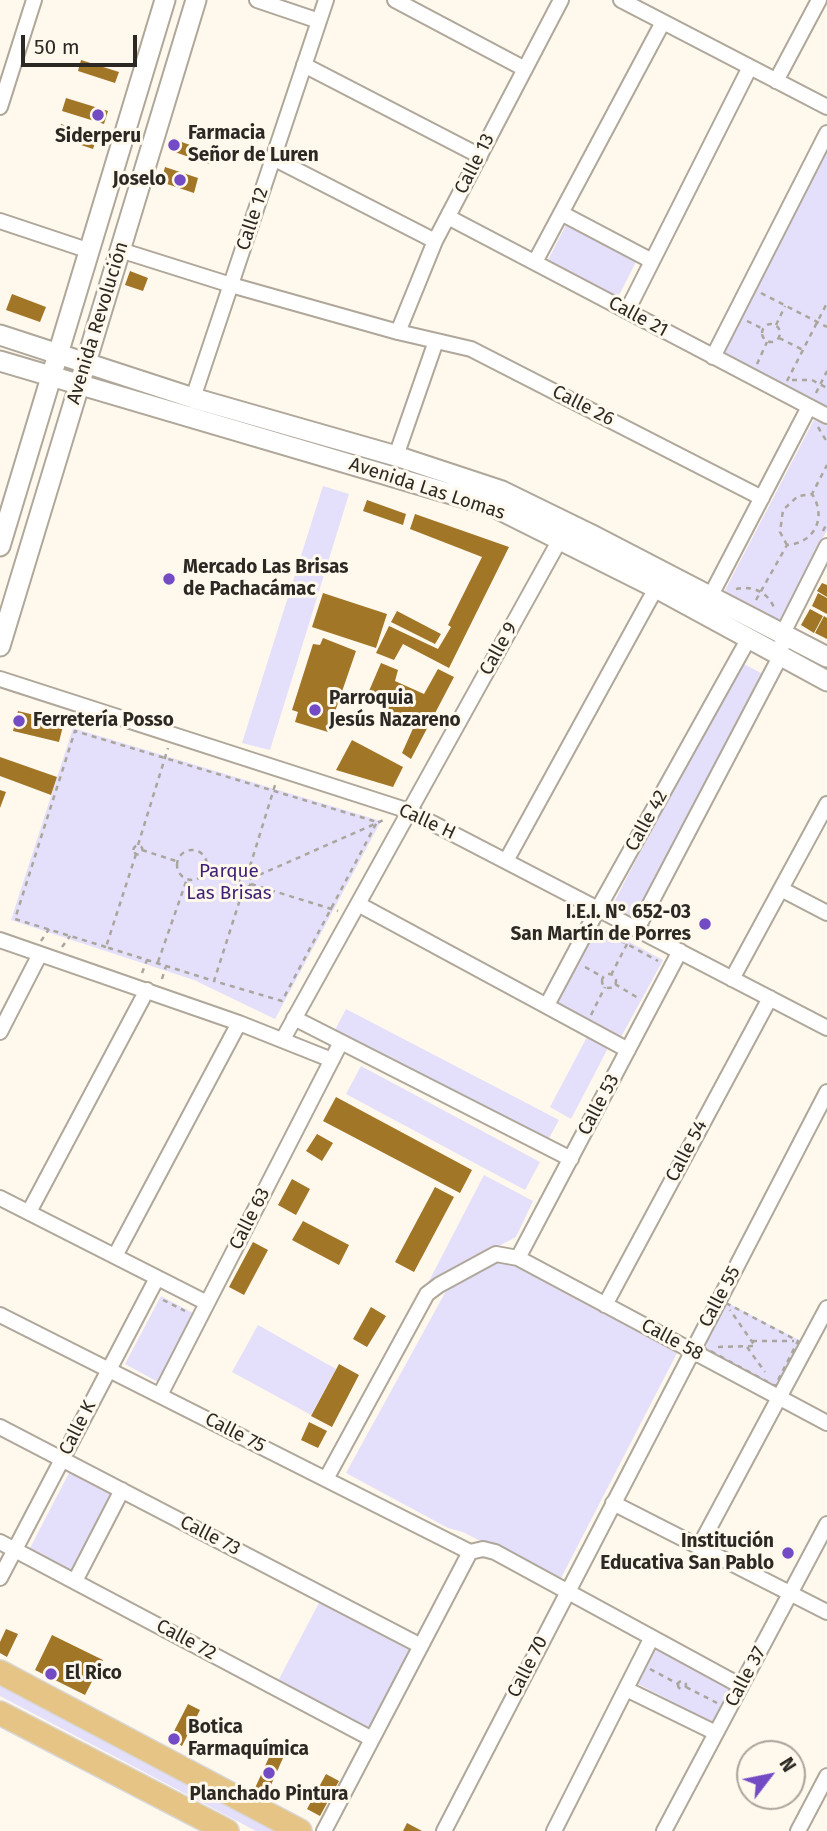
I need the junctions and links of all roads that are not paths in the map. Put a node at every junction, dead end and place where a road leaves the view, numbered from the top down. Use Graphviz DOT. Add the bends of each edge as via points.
graph roads {
  1 [pos="34,0"];
  2 [pos="165,0"];
  3 [pos="196,0"];
  4 [pos="257,0"];
  5 [pos="326,0"];
  6 [pos="395,0"];
  7 [pos="561,0"];
  8 [pos="621,0"];
  9 [pos="819,0"];
  10 [pos="319,21"];
  11 [pos="663,22"];
  12 [pos="304,65"];
  13 [pos="750,67"];
  14 [pos="525,69"];
  15 [pos="776,81"];
  16 [pos="0,107"];
  17 [pos="827,107"];
  18 [pos="827,133"];
  19 [pos="480,156"];
  20 [pos="273,158"];
  21 [pos="561,213"];
  22 [pos="448,217"];
  23 [pos="0,221"];
  24 [pos="435,241"];
  25 [pos="120,250"];
  26 [pos="90,251"];
  27 [pos="652,261"];
  28 [pos="535,262"];
  29 [pos="231,285"];
  30 [pos="627,311"];
  31 [pos="398,332"];
  32 [pos="0,335"];
  33 [pos="436,341"];
  34 [pos="59,353"];
  35 [pos="713,357"];
  36 [pos="0,361"];
  37 [pos="85,362"];
  38 [pos="51,376"];
  39 [pos="80,385"];
  40 [pos="193,398"];
  41 [pos="809,407"];
  42 [pos="822,418"];
  43 [pos="396,456"];
  44 [pos="768,501"];
  45 [pos="565,531"];
  46 [pos="822,544"];
  47 [pos="0,546"];
  48 [pos="656,588"];
  49 [pos="710,597"];
  50 [pos="783,633"];
  51 [pos="749,638"];
  52 [pos="0,646"];
  53 [pos="781,655"];
  54 [pos="827,657"];
  55 [pos="0,679"];
  56 [pos="827,681"];
  57 [pos="827,804"];
  58 [pos="409,811"];
  59 [pos="506,861"];
  60 [pos="781,889"];
  61 [pos="598,909"];
  62 [pos="355,910"];
  63 [pos="827,913"];
  64 [pos="637,929"];
  65 [pos="0,940"];
  66 [pos="680,951"];
  67 [pos="40,954"];
  68 [pos="732,979"];
  69 [pos="148,990"];
  70 [pos="770,998"];
  71 [pos="547,1005"];
  72 [pos="294,1018"];
  73 [pos="239,1023"];
  74 [pos="827,1028"];
  75 [pos="0,1032"];
  76 [pos="283,1039"];
  77 [pos="341,1042"];
  78 [pos="628,1049"];
  79 [pos="332,1060"];
  80 [pos="827,1092"];
  81 [pos="570,1158"];
  82 [pos="0,1198"];
  83 [pos="29,1212"];
  84 [pos="115,1256"];
  85 [pos="518,1258"];
  86 [pos="157,1278"];
  87 [pos="207,1303"];
  88 [pos="605,1305"];
  89 [pos="827,1308"];
  90 [pos="0,1315"];
  91 [pos="696,1349"];
  92 [pos="109,1369"];
  93 [pos="779,1391"];
  94 [pos="160,1395"];
  95 [pos="827,1423"];
  96 [pos="0,1427"];
  97 [pos="62,1459"];
  98 [pos="326,1479"];
  99 [pos="122,1490"];
  100 [pos="613,1503"];
  101 [pos="827,1524"];
  102 [pos="0,1542"];
  103 [pos="699,1547"];
  104 [pos="15,1549"];
  105 [pos="470,1552"];
  106 [pos="0,1578"];
  107 [pos="75,1581"];
  108 [pos="566,1593"];
  109 [pos="790,1593"];
  110 [pos="827,1612"];
  111 [pos="651,1639"];
  112 [pos="421,1646"];
  113 [pos="0,1672"];
  114 [pos="741,1686"];
  115 [pos="626,1689"];
  116 [pos="0,1713"];
  117 [pos="716,1733"];
  118 [pos="372,1739"];
  119 [pos="827,1776"];
  120 [pos="227,1831"];
  121 [pos="300,1831"];
  122 [pos="324,1831"];
  123 [pos="444,1831"];
  124 [pos="554,1831"];
  125 [pos="664,1831"];
  126 [pos="798,1831"];
  1 -- 16 [label="street"];
  2 -- 26 [label="street, Avenida Revolución"];
  3 -- 25 [label="street, Avenida Revolución"];
  4 -- 10 [label="street"];
  5 -- 10 [label="street, Calle 12"];
  6 -- 14 [label="street"];
  7 -- 14 [label="street, Calle 13"];
  8 -- 11 [label="street"];
  9 -- 15 [label="street"];
  10 -- 12 [label="street, Calle 12"];
  11 -- 13 [label="street"];
  11 -- 21 [label="street"];
  12 -- 19 [label="street"];
  12 -- 20 [label="street, Calle 12"];
  13 -- 15 [label="street"];
  13 -- 27 [label="street"];
  14 -- 19 [label="street, Calle 13"];
  15 -- 17 [label="street"];
  18 -- 35 [label="street"];
  19 -- 22 [label="street, Calle 13"];
  20 -- 24 [label="street"];
  20 -- 29 [label="street, Calle 12"];
  21 -- 27 [label="street"];
  21 -- 28 [label="street"];
  22 -- 24 [label="street, Calle 13"];
  22 -- 28 [label="street, Calle 21"];
  23 -- 26 [label="street"];
  24 -- 31 [label="street, Calle 13"];
  25 -- 29 [label="street, Calle 26"];
  25 -- 37 [label="street, Avenida Revolución"];
  26 -- 34 [label="street, Avenida Revolución"];
  27 -- 30 [label="street"];
  28 -- 30 [label="street, Calle 21"];
  29 -- 31 [label="street, Calle 26"];
  29 -- 40 [label="street, Calle 12"];
  30 -- 35 [label="street, Calle 21"];
  31 -- 33 [label="street, Calle 26"];
  32 -- 34 [label="street, Avenida Las Lomas"];
  33 -- 43 [label="street"];
  33 -- 44 [label="street, Calle 26" via="471,349"];
  34 -- 37 [label="street, Avenida Las Lomas"];
  34 -- 38 [label="street, Avenida Revolución"];
  35 -- 41 [label="street, Calle 21"];
  36 -- 38 [label="street, Avenida Las Lomas"];
  37 -- 39 [label="street, Avenida Revolución"];
  37 -- 40 [label="street, Avenida Las Lomas"];
  38 -- 39 [label="street, Avenida Las Lomas"];
  38 -- 47 [label="street, Avenida Revolución"];
  39 -- 45 [label="street, Avenida Las Lomas"];
  39 -- 52 [label="street, Avenida Revolución"];
  40 -- 43 [label="street, Avenida Las Lomas"];
  41 -- 42 [label="street, Calle 21"];
  41 -- 44 [label="street"];
  43 -- 45 [label="street, Avenida Las Lomas" via="502,491"];
  44 -- 49 [label="street"];
  45 -- 48 [label="street, Avenida Las Lomas"];
  45 -- 49 [label="street, Avenida Las Lomas"];
  45 -- 58 [label="street, Calle 9"];
  46 -- 50 [label="street"];
  48 -- 51 [label="street, Avenida Las Lomas"];
  48 -- 59 [label="street"];
  49 -- 50 [label="street, Avenida Las Lomas"];
  50 -- 53 [label="street"];
  50 -- 54 [label="street, Avenida Las Lomas"];
  51 -- 53 [label="street, Avenida Las Lomas"];
  51 -- 61 [label="street, Calle 42"];
  53 -- 56 [label="street, Avenida Las Lomas"];
  53 -- 64 [label="street"];
  55 -- 58 [label="street, Calle H"];
  57 -- 60 [label="street"];
  58 -- 59 [label="street, Calle H"];
  58 -- 62 [label="street, Calle 9"];
  59 -- 61 [label="street, Calle H"];
  60 -- 63 [label="street"];
  60 -- 68 [label="street"];
  61 -- 64 [label="street, Calle H"];
  61 -- 71 [label="street, Calle 42"];
  62 -- 71 [label="street"];
  62 -- 72 [label="street, Calle 9"];
  64 -- 66 [label="street, Calle H"];
  65 -- 67 [label="street"];
  66 -- 68 [label="street, Calle H"];
  66 -- 78 [label="street, Calle 53"];
  67 -- 69 [label="street"];
  67 -- 75 [label="street"];
  68 -- 70 [label="street, Calle H"];
  69 -- 73 [label="street"];
  69 -- 83 [label="street"];
  70 -- 74 [label="street, Calle H"];
  70 -- 88 [label="street, Calle 54"];
  71 -- 78 [label="street"];
  72 -- 76 [label="street, Calle 9"];
  72 -- 77 [label="street"];
  73 -- 76 [label="street"];
  73 -- 84 [label="street"];
  76 -- 79 [label="street"];
  77 -- 79 [label="street, Calle 63"];
  77 -- 81 [label="street"];
  78 -- 81 [label="street, Calle 53"];
  79 -- 87 [label="street, Calle 63"];
  80 -- 91 [label="street, Calle 55"];
  81 -- 85 [label="street, Calle 53"];
  82 -- 83 [label="street"];
  83 -- 84 [label="street"];
  84 -- 86 [label="street"];
  85 -- 88 [label="street, Calle 58"];
  85 -- 98 [label="street" via="496,1254 427,1294"];
  86 -- 87 [label="street"];
  86 -- 92 [label="street, Calle K"];
  87 -- 94 [label="street, Calle 63"];
  88 -- 91 [label="street, Calle 58"];
  89 -- 93 [label="street" via="802,1343"];
  90 -- 92 [label="street, Calle 75"];
  91 -- 93 [label="street, Calle 58"];
  91 -- 100 [label="street, Calle 55"];
  92 -- 94 [label="street, Calle 75"];
  92 -- 97 [label="street, Calle K"];
  93 -- 95 [label="street, Calle 58"];
  93 -- 103 [label="street"];
  94 -- 98 [label="street, Calle 75"];
  96 -- 97 [label="street, Calle 73"];
  97 -- 99 [label="street, Calle 73"];
  97 -- 104 [label="street, Calle K"];
  98 -- 105 [label="street, Calle 75"];
  99 -- 107 [label="street"];
  99 -- 112 [label="street, Calle 73"];
  100 -- 103 [label="street"];
  100 -- 108 [label="street, Calle 70"];
  101 -- 109 [label="street, Calle 37"];
  102 -- 104 [label="street, Calle 72"];
  103 -- 109 [label="street"];
  104 -- 106 [label="street, Calle K"];
  104 -- 107 [label="street, Calle 72"];
  105 -- 108 [label="street, Calle 75" via="495,1552"];
  105 -- 112 [label="street"];
  107 -- 118 [label="street, Calle 72"];
  108 -- 111 [label="street, Calle 75"];
  108 -- 123 [label="street, Calle 70"];
  109 -- 110 [label="street"];
  109 -- 114 [label="street, Calle 37"];
  111 -- 114 [label="street, Calle 75"];
  111 -- 115 [label="street"];
  112 -- 118 [label="street"];
  113 -- 121 [label="main road"];
  114 -- 117 [label="street, Calle 37"];
  115 -- 117 [label="street"];
  115 -- 124 [label="street"];
  116 -- 120 [label="main road"];
  117 -- 125 [label="street, Calle 37"];
  118 -- 122 [label="street"];
  119 -- 126 [label="street"];
}
